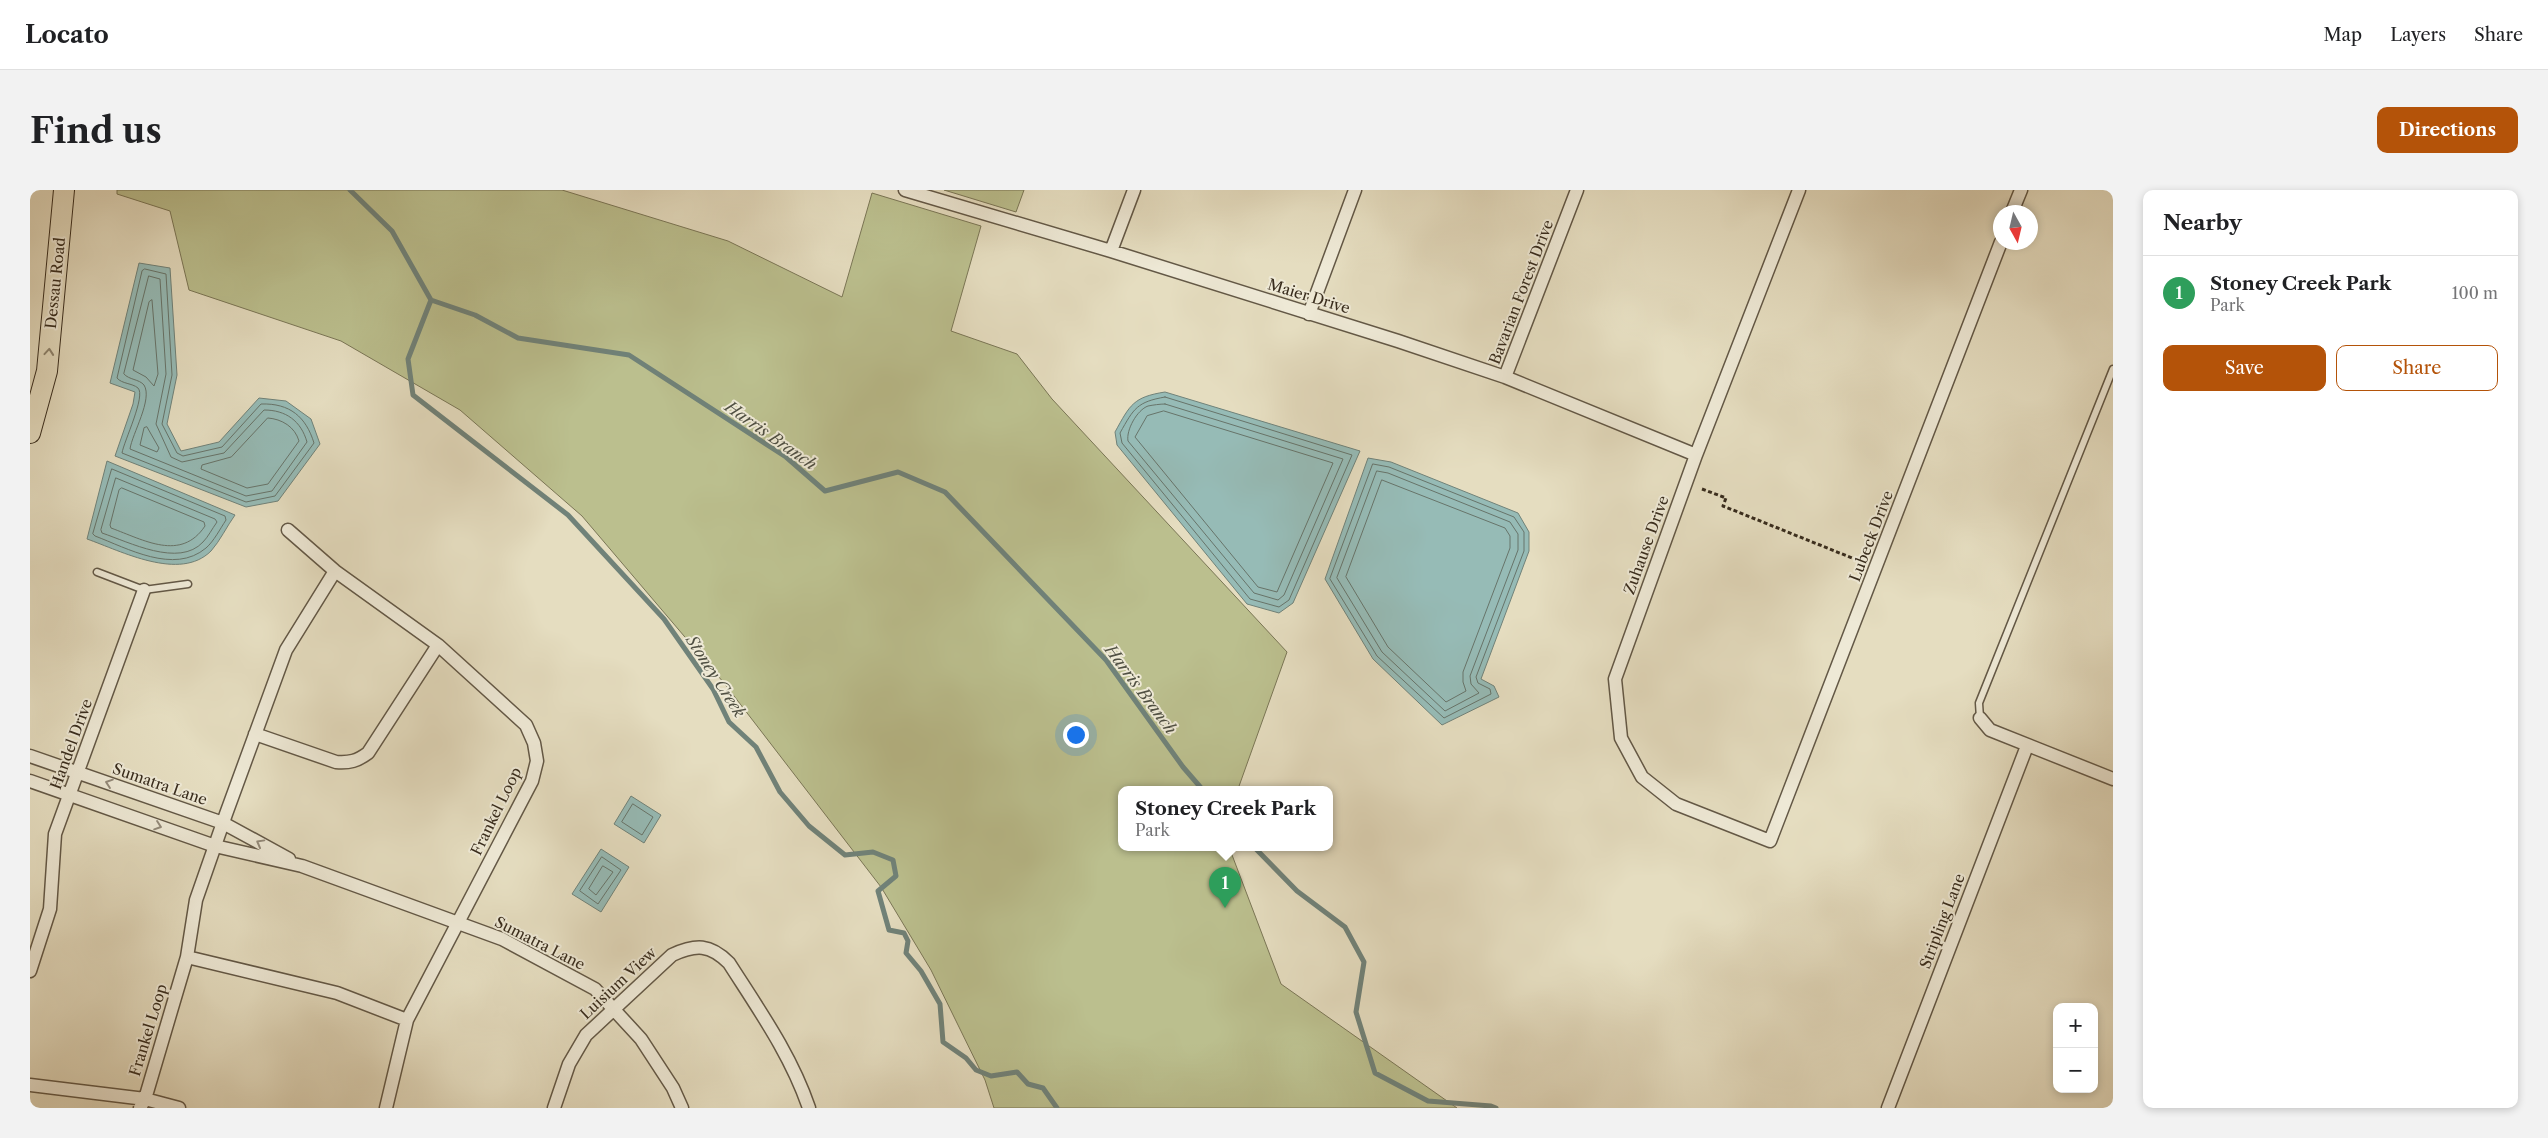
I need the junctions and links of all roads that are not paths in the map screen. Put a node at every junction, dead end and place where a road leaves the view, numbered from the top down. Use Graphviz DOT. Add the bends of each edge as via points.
graph roads {
  1 [pos="64,190"];
  2 [pos="905,190"];
  3 [pos="1134,190"];
  4 [pos="1355,190"];
  5 [pos="1577,190"];
  6 [pos="1799,190"];
  7 [pos="2021,190"];
  8 [pos="2015,205"];
  9 [pos="1998,250"];
  10 [pos="1112,251"];
  11 [pos="1309,314"];
  12 [pos="2113,369"];
  13 [pos="1505,377"];
  14 [pos="30,434"];
  15 [pos="1696,455"];
  16 [pos="288,530"];
  17 [pos="334,571"];
  18 [pos="97,572"];
  19 [pos="188,584"];
  20 [pos="144,590"];
  21 [pos="438,646"];
  22 [pos="1980,718"];
  23 [pos="255,734"];
  24 [pos="2027,746"];
  25 [pos="30,756"];
  26 [pos="78,773"];
  27 [pos="2113,779"];
  28 [pos="30,781"];
  29 [pos="70,795"];
  30 [pos="223,823"];
  31 [pos="1770,841"];
  32 [pos="215,846"];
  33 [pos="302,866"];
  34 [pos="458,923"];
  35 [pos="187,957"];
  36 [pos="30,971"];
  37 [pos="612,1008"];
  38 [pos="407,1020"];
  39 [pos="30,1084"];
  40 [pos="142,1103"];
  41 [pos="179,1108"];
  42 [pos="386,1108"];
  43 [pos="554,1108"];
  44 [pos="682,1108"];
  45 [pos="809,1108"];
  46 [pos="1888,1108"];
  14 -- 1 [label="main road, Dessau Road, one-way" via="47,370"];
  2 -- 10 [label="street, Maier Drive"];
  3 -- 10 [label="street"];
  4 -- 11 [label="street"];
  5 -- 13 [label="street, Bavarian Forest Drive"];
  6 -- 15 [label="street, Zuhause Drive"];
  7 -- 8 [label="street"];
  9 -- 31 [label="street, Lubeck Drive"];
  10 -- 11 [label="street, Maier Drive"];
  11 -- 13 [label="street, Maier Drive"];
  12 -- 22 [label="lane" via="1979,703"];
  13 -- 15 [label="street, Maier Drive"];
  15 -- 31 [label="street, Zuhause Drive" via="1616,678 1621,738 1642,777 1676,804"];
  16 -- 17 [label="street, Frankel Loop"];
  17 -- 21 [label="street, Frankel Loop"];
  17 -- 23 [label="street, Frankel Loop" via="286,650"];
  18 -- 20 [label="lane"];
  19 -- 20 [label="lane"];
  20 -- 26 [label="street, Handel Drive"];
  21 -- 23 [label="street" via="368,753 359,760 336,762"];
  21 -- 34 [label="street, Frankel Loop" via="526,725 537,761 532,781"];
  22 -- 24 [label="street" via="1990,730"];
  23 -- 30 [label="street, Frankel Loop"];
  24 -- 27 [label="street"];
  24 -- 46 [label="street, Stripling Lane"];
  25 -- 26 [label="street, Sumatra Lane"];
  26 -- 29 [label="street, Handel Drive"];
  30 -- 26 [label="street, Sumatra Lane, one-way"];
  28 -- 29 [label="street, Sumatra Lane"];
  29 -- 32 [label="street, Sumatra Lane, one-way"];
  29 -- 36 [label="street, Handel Drive" via="55,834 50,909"];
  30 -- 32 [label="street, Frankel Loop"];
  33 -- 30 [label="street, Sumatra Lane, one-way"];
  32 -- 33 [label="street, Sumatra Lane"];
  32 -- 35 [label="street, Frankel Loop" via="196,900"];
  33 -- 34 [label="street, Sumatra Lane"];
  34 -- 37 [label="street, Sumatra Lane" via="502,939 595,989"];
  34 -- 38 [label="street, Frankel Loop"];
  35 -- 38 [label="street" via="337,993"];
  35 -- 40 [label="street, Frankel Loop"];
  37 -- 43 [label="street, Luisium View" via="576,1049"];
  37 -- 44 [label="street, Sumatra Lane" via="641,1039"];
  37 -- 45 [label="street, Luisium View" via="672,955 688,947 705,947 720,954 783,1048 799,1077"];
  38 -- 42 [label="street, Frankel Loop"];
  39 -- 40 [label="street"];
  40 -- 41 [label="street"];
}
